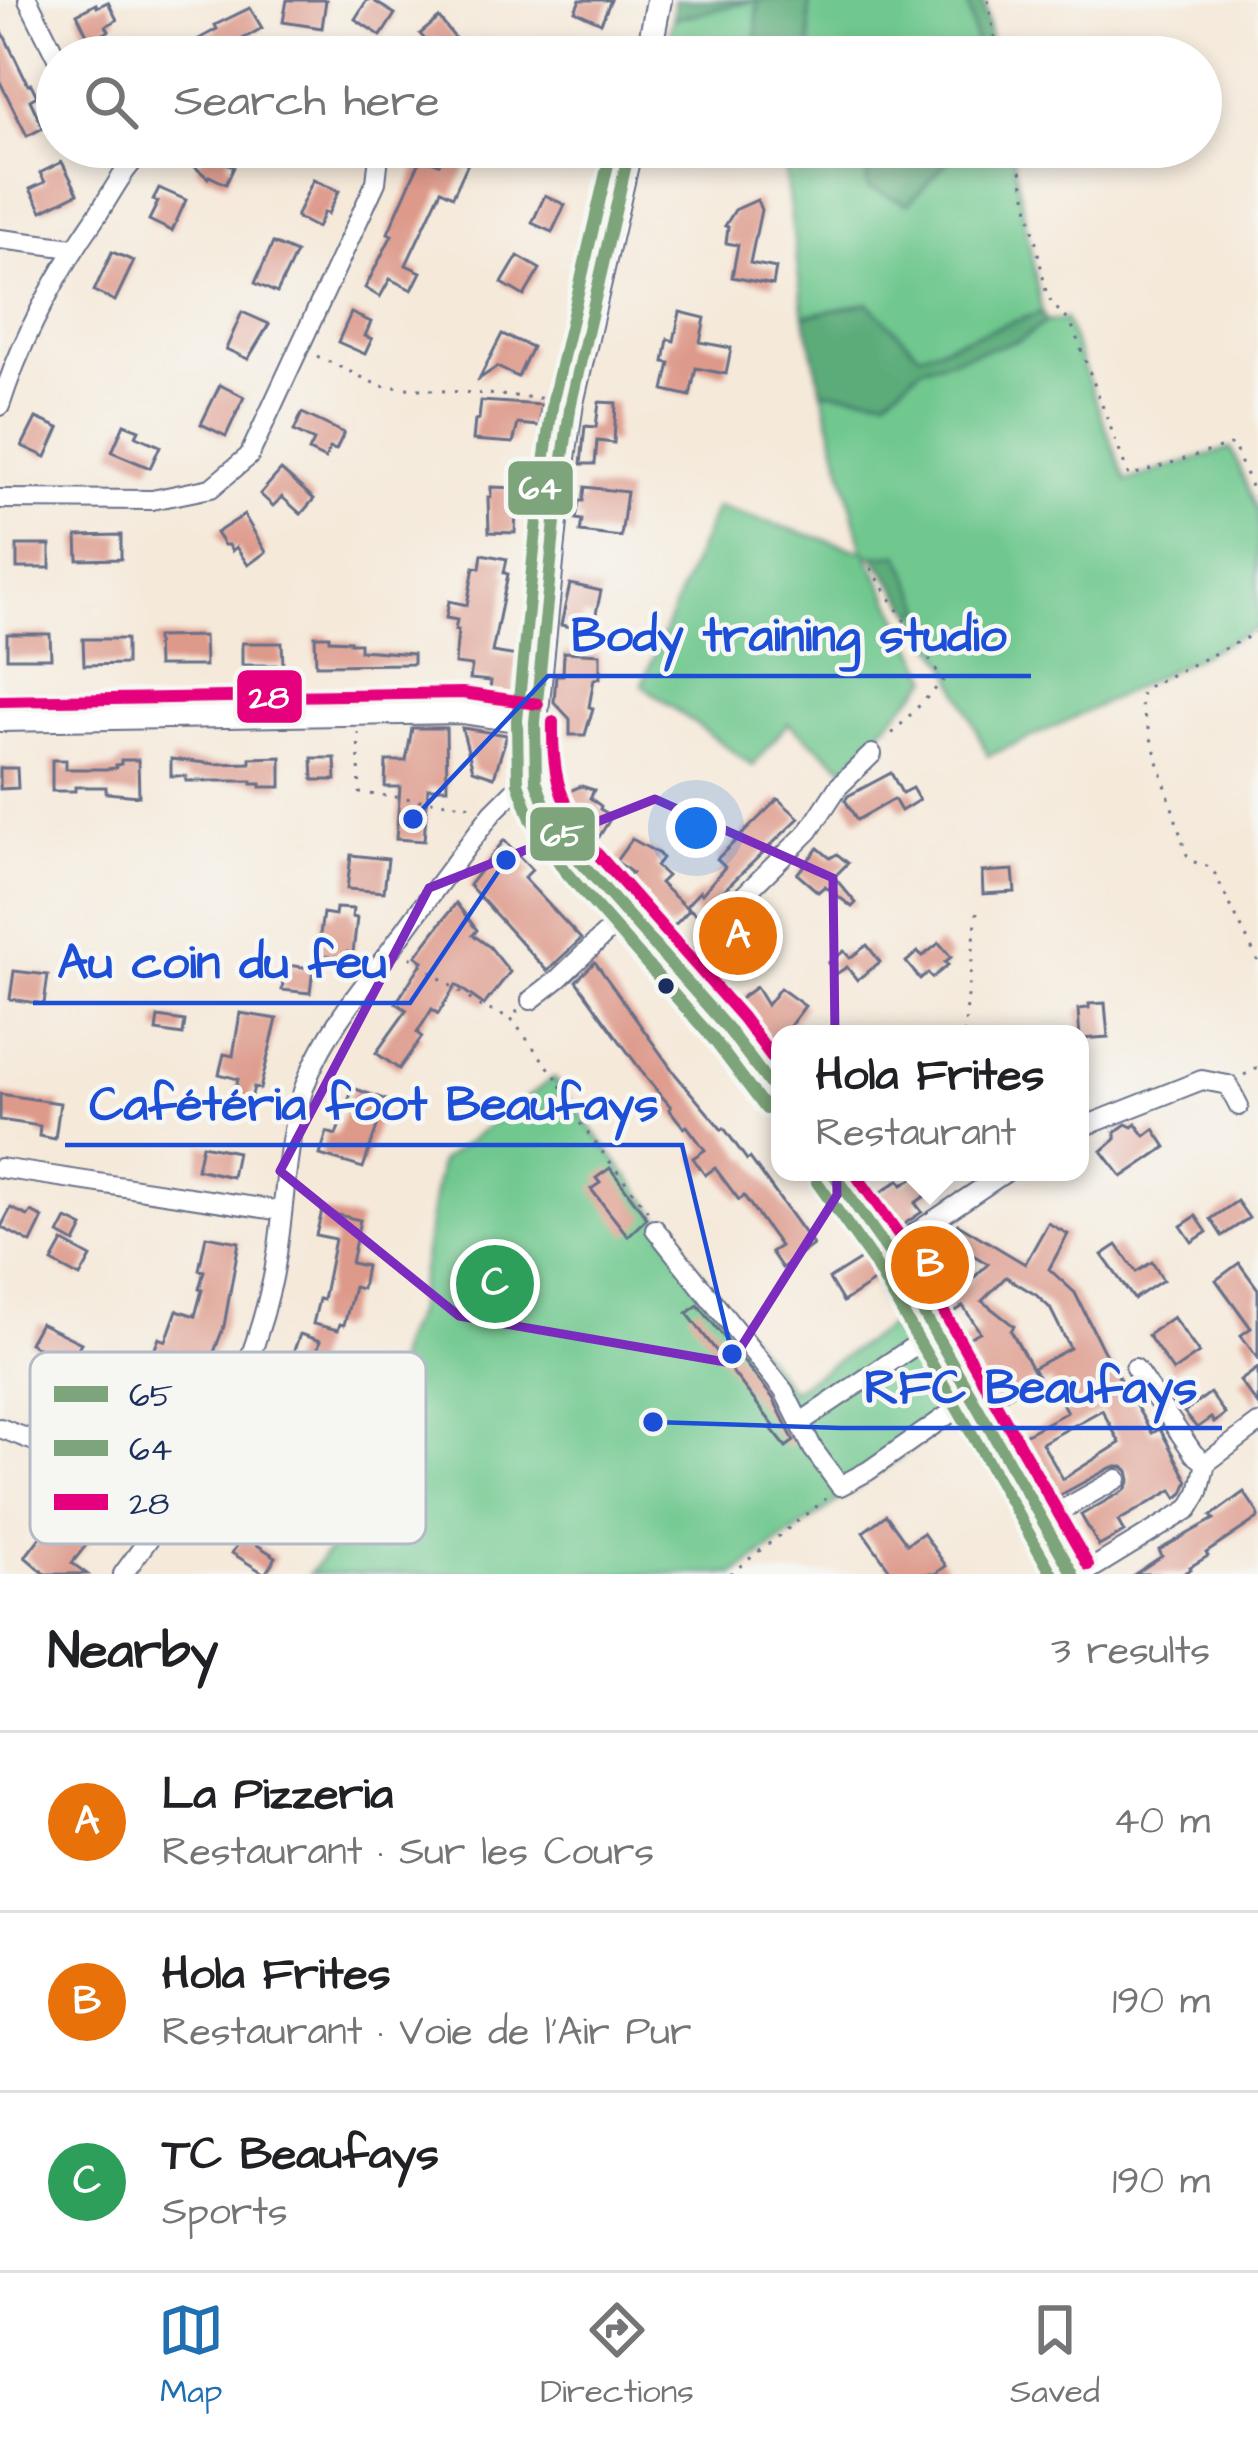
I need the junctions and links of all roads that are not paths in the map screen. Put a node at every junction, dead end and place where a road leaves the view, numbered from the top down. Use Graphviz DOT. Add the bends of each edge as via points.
graph roads {
  1 [pos="28,0"];
  2 [pos="659,0"];
  3 [pos="46,36"];
  4 [pos="652,36"];
  5 [pos="123,168"];
  6 [pos="378,168"];
  7 [pos="625,168"];
  8 [pos="0,239"];
  9 [pos="73,248"];
  10 [pos="0,406"];
  11 [pos="0,499"];
  12 [pos="0,719"];
  13 [pos="535,722"];
  14 [pos="872,754"];
  15 [pos="536,781"];
  16 [pos="626,913"];
  17 [pos="686,979"];
  18 [pos="531,1000"];
  19 [pos="771,1086"];
  20 [pos="1239,1106"];
  21 [pos="1089,1124"];
  22 [pos="0,1168"];
  23 [pos="838,1181"];
  24 [pos="993,1181"];
  25 [pos="283,1210"];
  26 [pos="656,1228"];
  27 [pos="888,1251"];
  28 [pos="934,1332"];
  29 [pos="252,1352"];
  30 [pos="1135,1368"];
  31 [pos="971,1399"];
  32 [pos="801,1422"];
  33 [pos="1258,1424"];
  34 [pos="0,1427"];
  35 [pos="30,1439"];
  36 [pos="1206,1462"];
  37 [pos="1117,1479"];
  38 [pos="1042,1521"];
  39 [pos="145,1544"];
  40 [pos="123,1574"];
  41 [pos="1073,1574"];
  42 [pos="1083,1574"];
  1 -- 3 [label="street"];
  2 -- 4 [label="main road"];
  5 -- 9 [label="street"];
  6 -- 11 [label="street" via="248,456 211,488 152,500"];
  7 -- 13 [label="main road" via="571,403"];
  8 -- 9 [label="street"];
  9 -- 10 [label="street"];
  12 -- 13 [label="main road" via="462,711"];
  13 -- 15 [label="main road"];
  14 -- 17 [label="street" via="736,903"];
  15 -- 16 [label="main road" via="559,832"];
  15 -- 25 [label="street" via="493,812 332,1029 300,1099"];
  16 -- 17 [label="main road"];
  16 -- 18 [label="street"];
  17 -- 19 [label="main road"];
  20 -- 21 [label="street" via="1228,1085 1202,1080"];
  22 -- 25 [label="street"];
  23 -- 27 [label="main road"];
  24 -- 27 [label="street"];
  25 -- 29 [label="street"];
  26 -- 32 [label="street"];
  27 -- 28 [label="main road"];
  28 -- 31 [label="main road"];
  28 -- 32 [label="street"];
  30 -- 36 [label="street"];
  31 -- 32 [label="street" via="840,1486"];
  31 -- 38 [label="main road"];
  33 -- 36 [label="street"];
  34 -- 35 [label="street"];
  36 -- 42 [label="street" via="1189,1509"];
  37 -- 38 [label="street"];
  38 -- 41 [label="main road"];
  39 -- 40 [label="street"];
}
